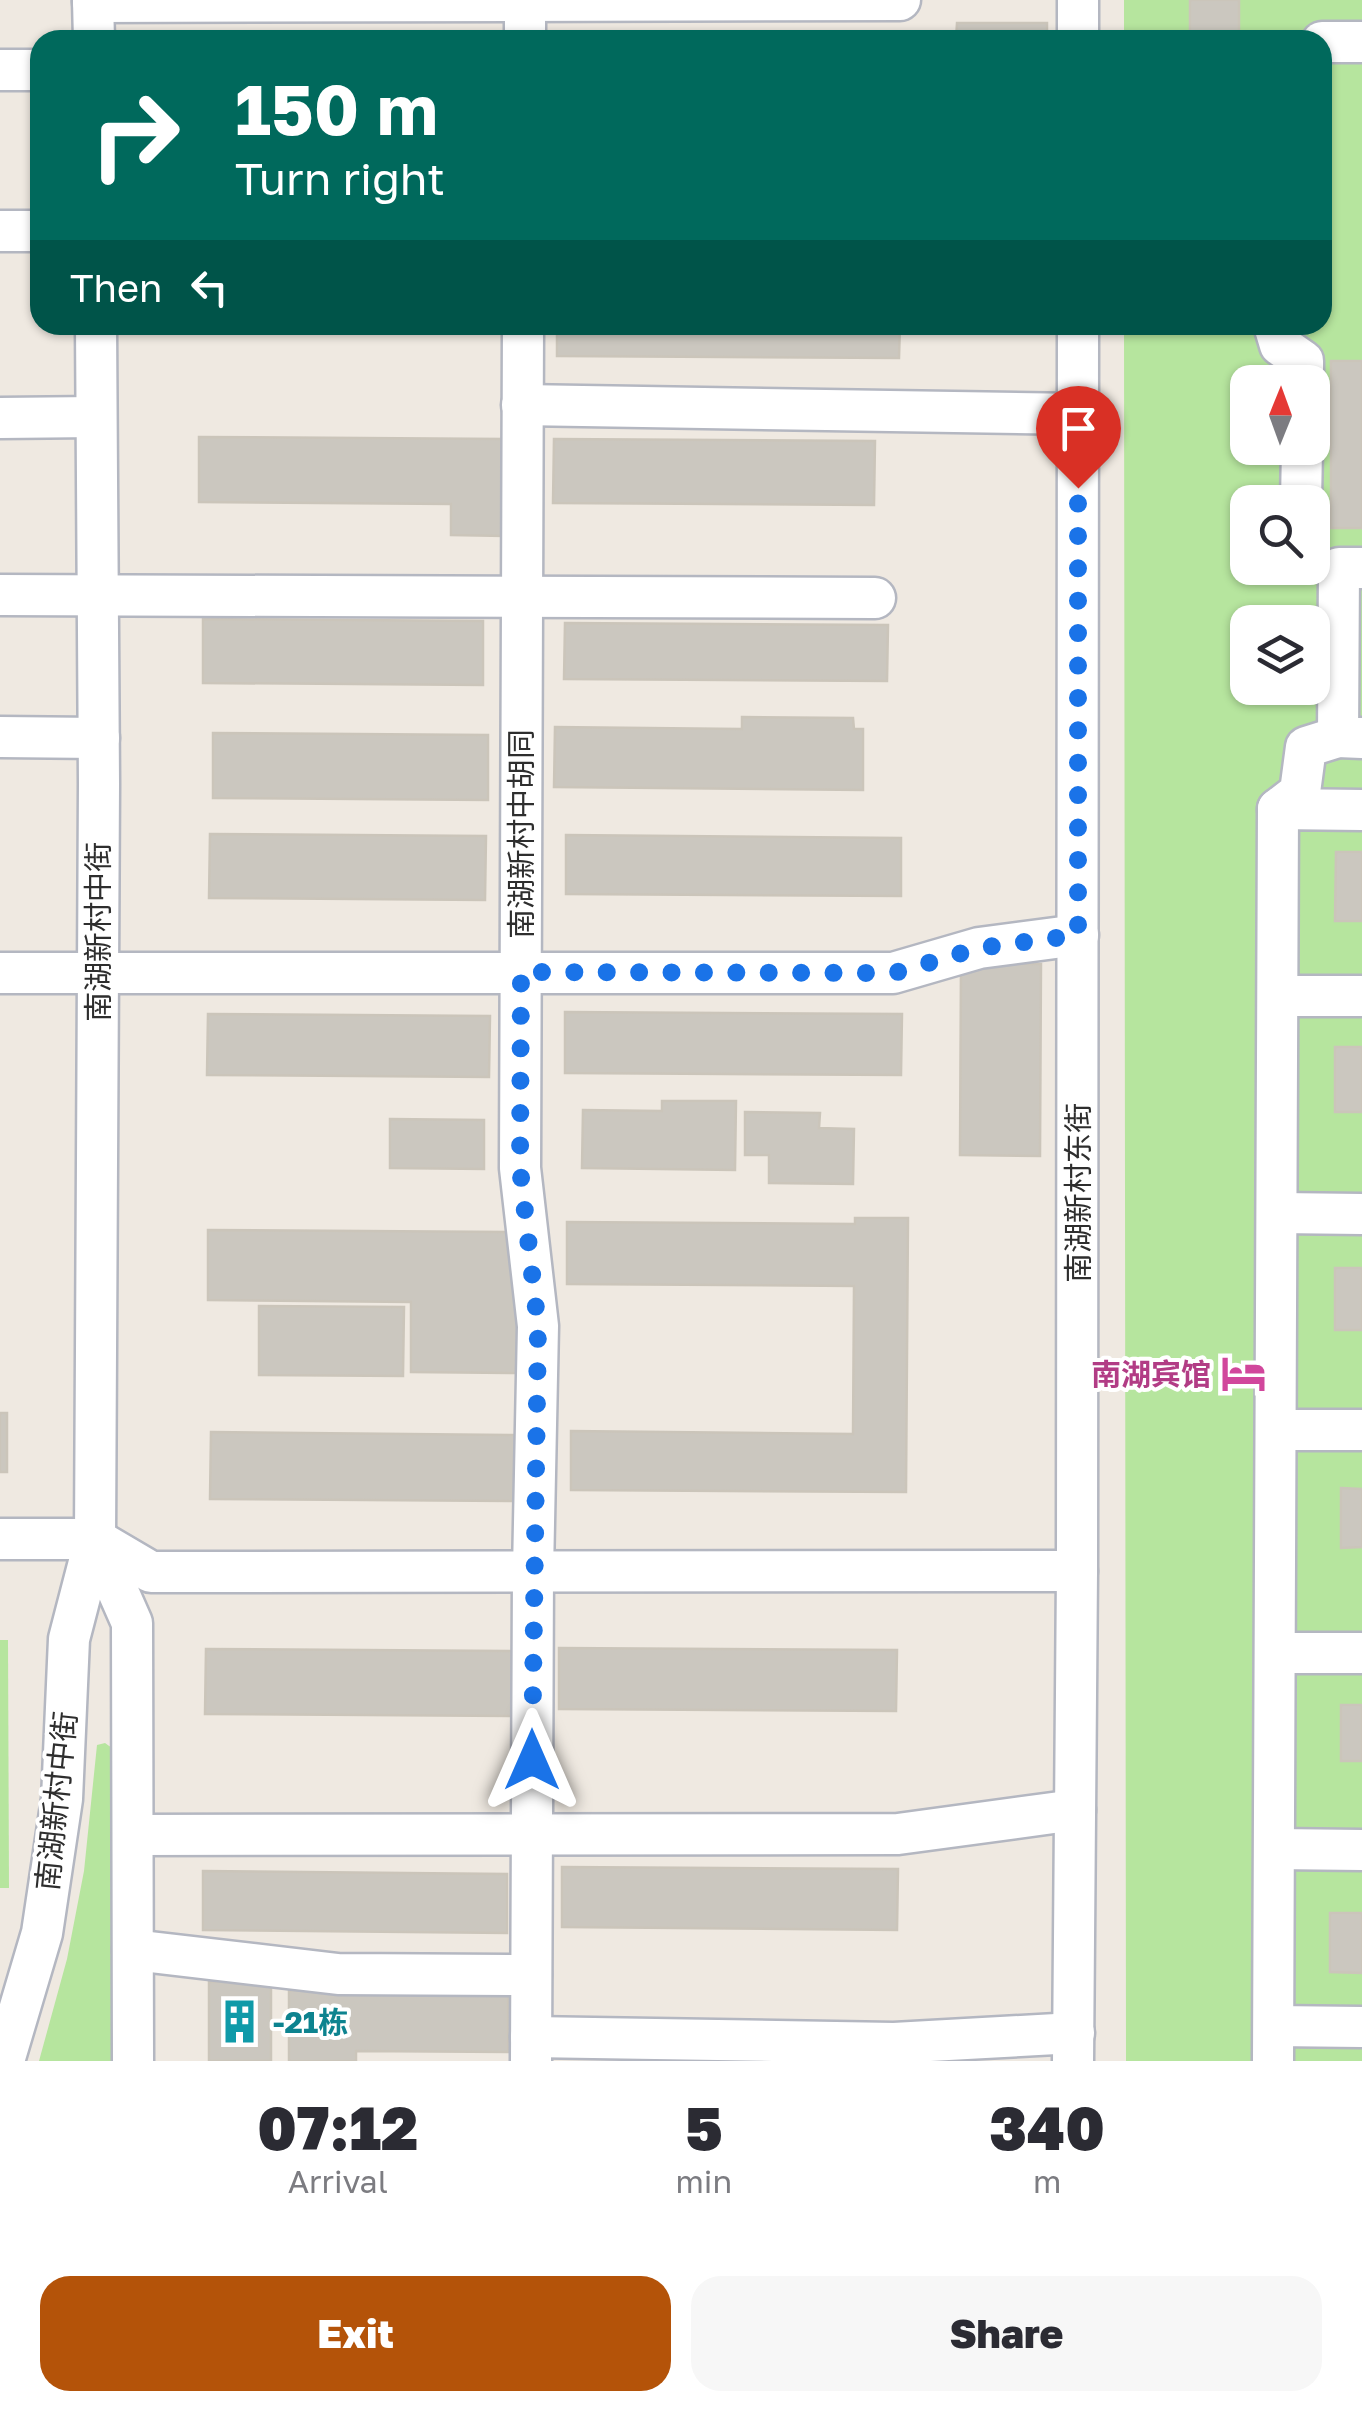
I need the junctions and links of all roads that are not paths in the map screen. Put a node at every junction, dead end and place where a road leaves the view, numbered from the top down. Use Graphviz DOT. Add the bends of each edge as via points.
graph roads {
  1 [pos="525,0"];
  2 [pos="900,0"];
  3 [pos="1078,0"];
  4 [pos="93,14"];
  5 [pos="525,30"];
  6 [pos="1078,30"];
  7 [pos="1332,42"];
  8 [pos="1362,42"];
  9 [pos="0,70"];
  10 [pos="30,70"];
  11 [pos="0,231"];
  12 [pos="30,231"];
  13 [pos="96,335"];
  14 [pos="523,335"];
  15 [pos="1078,335"];
  16 [pos="1277,335"];
  17 [pos="1303,365"];
  18 [pos="522,406"];
  19 [pos="1078,414"];
  20 [pos="0,418"];
  21 [pos="96,418"];
  22 [pos="1338,564"];
  23 [pos="0,594"];
  24 [pos="98,595"];
  25 [pos="522,597"];
  26 [pos="875,598"];
  27 [pos="0,737"];
  28 [pos="1350,737"];
  29 [pos="99,738"];
  30 [pos="1278,810"];
  31 [pos="1362,810"];
  32 [pos="1078,935"];
  33 [pos="521,972"];
  34 [pos="0,973"];
  35 [pos="98,974"];
  36 [pos="1278,996"];
  37 [pos="1362,996"];
  38 [pos="1278,1214"];
  39 [pos="1362,1214"];
  40 [pos="1278,1430"];
  41 [pos="1362,1430"];
  42 [pos="0,1539"];
  43 [pos="95,1539"];
  44 [pos="1078,1571"];
  45 [pos="532,1572"];
  46 [pos="1277,1653"];
  47 [pos="1362,1653"];
  48 [pos="1076,1810"];
  49 [pos="532,1834"];
  50 [pos="133,1835"];
  51 [pos="1275,1849"];
  52 [pos="1362,1850"];
  53 [pos="133,1950"];
  54 [pos="531,1975"];
  55 [pos="1362,2027"];
  56 [pos="1274,2044"];
  57 [pos="1074,2047"];
  58 [pos="531,2049"];
  59 [pos="4,2061"];
  60 [pos="133,2061"];
  1 -- 2 [label="street"];
  1 -- 4 [label="street"];
  1 -- 5 [label="street"];
  3 -- 6 [label="street"];
  7 -- 8 [label="street"];
  9 -- 10 [label="street"];
  11 -- 12 [label="street"];
  13 -- 21 [label="street, 南湖新村中街"];
  14 -- 18 [label="street, 南湖新村中胡同"];
  15 -- 19 [label="street, 南湖新村东街"];
  16 -- 17 [label="street"];
  18 -- 19 [label="street"];
  18 -- 25 [label="street, 南湖新村中胡同"];
  19 -- 32 [label="street, 南湖新村东街"];
  20 -- 21 [label="street"];
  21 -- 24 [label="street, 南湖新村中街"];
  22 -- 28 [label="street"];
  23 -- 24 [label="street"];
  24 -- 25 [label="street"];
  24 -- 29 [label="street, 南湖新村中街"];
  25 -- 26 [label="street"];
  25 -- 33 [label="street, 南湖新村中胡同"];
  27 -- 29 [label="street"];
  28 -- 30 [label="street" via="1306,748 1300,792"];
  29 -- 35 [label="street, 南湖新村中街"];
  30 -- 31 [label="street"];
  30 -- 36 [label="street"];
  32 -- 33 [label="street" via="979,948 894,973"];
  32 -- 44 [label="street, 南湖新村东街"];
  33 -- 35 [label="street"];
  33 -- 45 [label="street, 南湖新村中胡同" via="520,1168 538,1326"];
  34 -- 35 [label="street"];
  35 -- 43 [label="street, 南湖新村中街"];
  36 -- 37 [label="street"];
  36 -- 38 [label="street"];
  38 -- 39 [label="street"];
  38 -- 40 [label="street"];
  40 -- 41 [label="street"];
  40 -- 46 [label="street"];
  42 -- 43 [label="street"];
  43 -- 45 [label="street" via="151,1572"];
  43 -- 50 [label="street, 南湖新村中街" via="132,1623"];
  43 -- 59 [label="street, 南湖新村中街" via="69,1639 62,1799 42,1934"];
  44 -- 45 [label="street"];
  44 -- 48 [label="street, 南湖新村东街"];
  45 -- 49 [label="street, 南湖新村中胡同"];
  46 -- 47 [label="street"];
  46 -- 51 [label="street"];
  48 -- 49 [label="street" via="898,1834"];
  48 -- 57 [label="street, 南湖新村东街"];
  49 -- 50 [label="street"];
  49 -- 54 [label="street, 南湖新村中胡同"];
  50 -- 53 [label="street, 南湖新村中街"];
  51 -- 52 [label="street"];
  51 -- 56 [label="street"];
  53 -- 54 [label="street" via="338,1974"];
  53 -- 60 [label="street, 南湖新村中街"];
  54 -- 58 [label="street, 南湖新村中胡同"];
  55 -- 56 [label="street"];
  57 -- 58 [label="street"];
}
